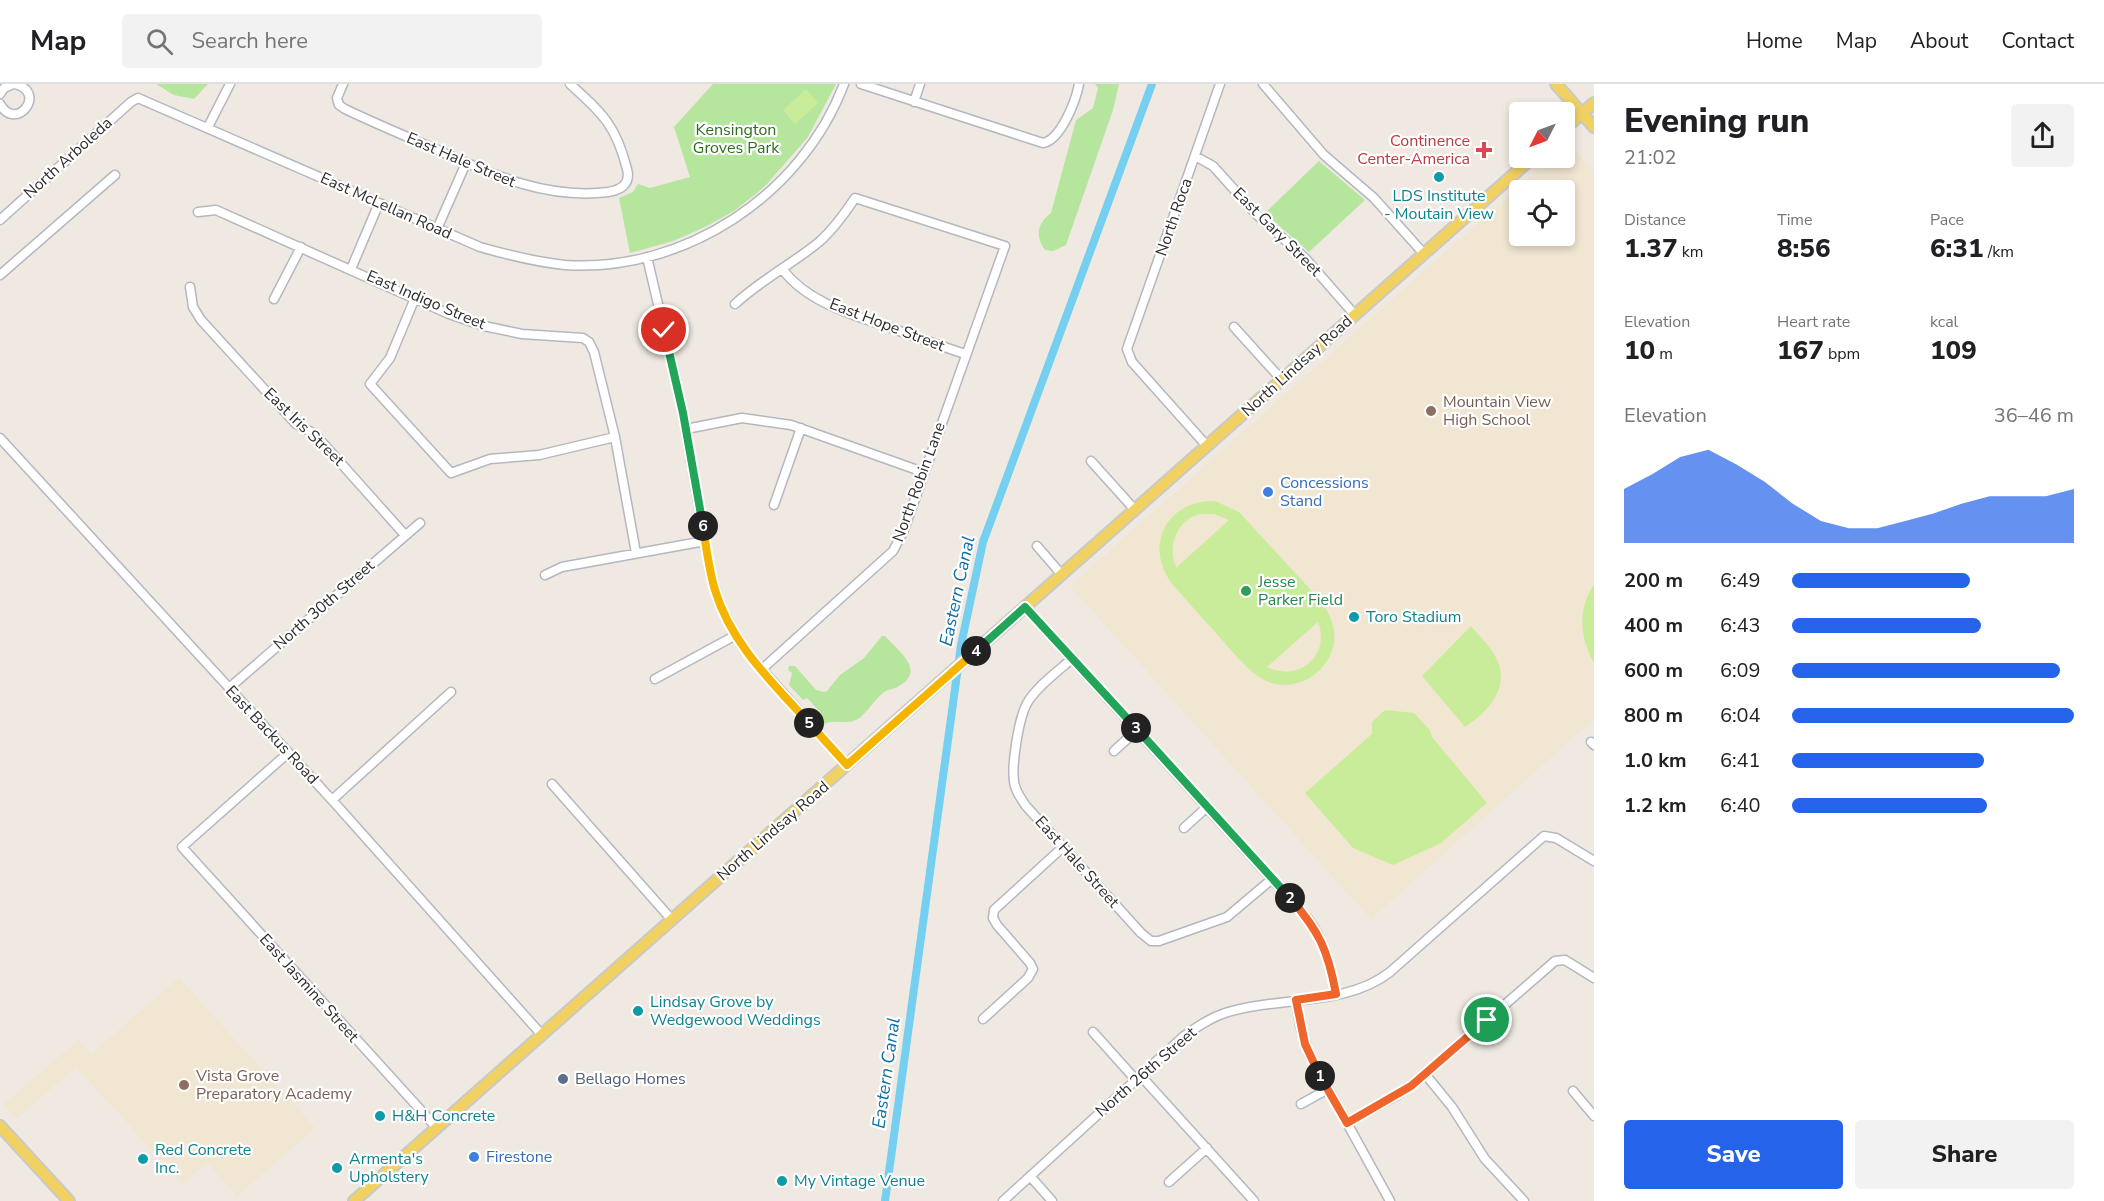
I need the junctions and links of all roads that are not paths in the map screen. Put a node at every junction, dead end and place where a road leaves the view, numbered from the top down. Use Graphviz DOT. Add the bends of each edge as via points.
graph roads {
  1 [pos="230,84"];
  2 [pos="343,84"];
  3 [pos="844,84"];
  4 [pos="861,84"];
  5 [pos="920,84"];
  6 [pos="1079,84"];
  7 [pos="1220,84"];
  8 [pos="1263,84"];
  9 [pos="1556,84"];
  10 [pos="572,85"];
  11 [pos="7,87"];
  12 [pos="138,98"];
  13 [pos="915,102"];
  14 [pos="1594,103"];
  15 [pos="0,104"];
  16 [pos="1582,113"];
  17 [pos="1575,119"];
  18 [pos="208,127"];
  19 [pos="1594,127"];
  20 [pos="1195,156"];
  21 [pos="466,163"];
  22 [pos="1521,168"];
  23 [pos="115,175"];
  24 [pos="379,203"];
  25 [pos="198,212"];
  26 [pos="0,220"];
  27 [pos="437,229"];
  28 [pos="301,247"];
  29 [pos="1424,254"];
  30 [pos="647,257"];
  31 [pos="351,269"];
  32 [pos="783,270"];
  33 [pos="0,275"];
  34 [pos="190,287"];
  35 [pos="415,297"];
  36 [pos="274,299"];
  37 [pos="735,304"];
  38 [pos="1355,315"];
  39 [pos="1234,327"];
  40 [pos="965,354"];
  41 [pos="1282,380"];
  42 [pos="801,428"];
  43 [pos="686,429"];
  44 [pos="615,437"];
  45 [pos="0,438"];
  46 [pos="1207,446"];
  47 [pos="1091,461"];
  48 [pos="923,472"];
  49 [pos="774,505"];
  50 [pos="1135,510"];
  51 [pos="420,524"];
  52 [pos="405,535"];
  53 [pos="705,541"];
  54 [pos="1037,546"];
  55 [pos="636,553"];
  56 [pos="1062,574"];
  57 [pos="545,575"];
  58 [pos="1025,607"];
  59 [pos="736,635"];
  60 [pos="1073,658"];
  61 [pos="761,670"];
  62 [pos="655,679"];
  63 [pos="229,688"];
  64 [pos="451,692"];
  65 [pos="1137,730"];
  66 [pos="1114,751"];
  67 [pos="288,753"];
  68 [pos="847,765"];
  69 [pos="552,784"];
  70 [pos="332,800"];
  71 [pos="1207,807"];
  72 [pos="1184,828"];
  73 [pos="1063,847"];
  74 [pos="1594,861"];
  75 [pos="1272,879"];
  76 [pos="672,920"];
  77 [pos="1594,978"];
  78 [pos="1336,994"];
  79 [pos="1296,1000"];
  80 [pos="984,1019"];
  81 [pos="1093,1032"];
  82 [pos="542,1035"];
  83 [pos="1425,1074"];
  84 [pos="1139,1078"];
  85 [pos="1328,1089"];
  86 [pos="1573,1091"];
  87 [pos="1301,1104"];
  88 [pos="1594,1116"];
  89 [pos="1347,1123"];
  90 [pos="0,1126"];
  91 [pos="437,1128"];
  92 [pos="1207,1149"];
  93 [pos="1030,1176"];
  94 [pos="1168,1182"];
  95 [pos="69,1201"];
  96 [pos="354,1201"];
  97 [pos="1003,1201"];
  98 [pos="1052,1201"];
  99 [pos="1254,1201"];
  100 [pos="1390,1201"];
  101 [pos="1524,1201"];
  1 -- 18 [label="street"];
  2 -- 21 [label="street, East Hale Street" via="337,102 345,109"];
  3 -- 30 [label="street, East McLellan Road" via="810,147 768,194 730,222"];
  4 -- 13 [label="street"];
  5 -- 13 [label="street"];
  6 -- 13 [label="street" via="1058,134 1040,143"];
  7 -- 20 [label="street, North Roca"];
  8 -- 29 [label="street" via="1324,155 1374,198"];
  9 -- 16 [label="main road"];
  10 -- 21 [label="street, East Hale Street" via="612,127 629,176 617,190 572,194 552,191 519,184"];
  11 -- 15 [label="street" via="23,87 29,95 28,105 12,114"];
  12 -- 18 [label="street, East McLellan Road"];
  12 -- 26 [label="street, North Arboleda"];
  14 -- 16 [label="main road"];
  16 -- 17 [label="main road"];
  16 -- 19 [label="main road"];
  18 -- 24 [label="street, East McLellan Road"];
  20 -- 38 [label="street, East Gary Street" via="1213,166 1257,215 1305,258"];
  20 -- 46 [label="street, North Roca" via="1127,349 1132,362"];
  21 -- 27 [label="street"];
  22 -- 29 [label="main road, North Lindsay Road"];
  23 -- 33 [label="street"];
  24 -- 27 [label="street, East McLellan Road"];
  24 -- 31 [label="street"];
  25 -- 28 [label="street, East Indigo Street" via="216,210"];
  27 -- 30 [label="street, East McLellan Road" via="480,247 544,262 589,264"];
  28 -- 31 [label="street, East Indigo Street"];
  28 -- 36 [label="street"];
  29 -- 38 [label="main road, North Lindsay Road"];
  30 -- 43 [label="street"];
  31 -- 35 [label="street, East Indigo Street"];
  32 -- 37 [label="street"];
  32 -- 40 [label="street, East Hope Street" via="837,309"];
  32 -- 40 [label="street, North Robin Lane" via="821,240 855,198 1005,246"];
  34 -- 52 [label="street, East Iris Street" via="193,307 201,320 296,424 315,434"];
  35 -- 44 [label="street, East Indigo Street" via="484,326 586,340 594,352"];
  35 -- 44 [label="street" via="390,358 370,384 451,473 490,459 539,455"];
  38 -- 41 [label="main road, North Lindsay Road"];
  39 -- 41 [label="street"];
  40 -- 48 [label="street, North Robin Lane"];
  41 -- 46 [label="main road, North Lindsay Road"];
  42 -- 43 [label="street" via="742,418"];
  42 -- 48 [label="street"];
  42 -- 49 [label="street"];
  43 -- 53 [label="street"];
  44 -- 55 [label="street, East Indigo Street"];
  45 -- 63 [label="street, East Backus Road"];
  46 -- 50 [label="main road, North Lindsay Road"];
  47 -- 50 [label="street"];
  48 -- 61 [label="street, North Robin Lane" via="904,531 893,550"];
  50 -- 56 [label="main road, North Lindsay Road"];
  51 -- 52 [label="street, North 30th Street"];
  52 -- 63 [label="street, North 30th Street"];
  53 -- 55 [label="street"];
  53 -- 59 [label="street" via="715,590"];
  54 -- 56 [label="street"];
  55 -- 57 [label="street" via="562,567"];
  56 -- 58 [label="main road, North Lindsay Road"];
  58 -- 60 [label="street"];
  58 -- 68 [label="main road, North Lindsay Road"];
  59 -- 61 [label="street"];
  59 -- 62 [label="street"];
  60 -- 65 [label="street"];
  60 -- 73 [label="street, East Hale Street" via="1036,691 1024,708 1013,770 1021,800"];
  61 -- 68 [label="street"];
  63 -- 67 [label="street, East Backus Road"];
  64 -- 70 [label="street"];
  65 -- 66 [label="street"];
  65 -- 71 [label="street"];
  67 -- 70 [label="street, East Backus Road"];
  67 -- 91 [label="street, East Jasmine Street" via="182,847"];
  68 -- 76 [label="main road, North Lindsay Road"];
  69 -- 76 [label="street"];
  70 -- 82 [label="street, East Backus Road"];
  71 -- 72 [label="street"];
  71 -- 75 [label="street"];
  73 -- 75 [label="street, East Hale Street" via="1151,941 1227,917"];
  73 -- 80 [label="street" via="994,910 997,925 1033,969"];
  74 -- 78 [label="street, North 26th Street" via="1548,835 1385,976 1365,987"];
  75 -- 78 [label="street" via="1319,935 1330,962"];
  76 -- 82 [label="main road, North Lindsay Road"];
  77 -- 83 [label="street" via="1568,962 1558,960 1549,965"];
  78 -- 79 [label="street, North 26th Street"];
  79 -- 84 [label="street, North 26th Street" via="1215,1017 1185,1036"];
  79 -- 85 [label="street" via="1305,1044"];
  81 -- 84 [label="street"];
  82 -- 91 [label="main road, North Lindsay Road"];
  83 -- 89 [label="street" via="1396,1096"];
  83 -- 101 [label="street" via="1448,1101 1485,1159"];
  84 -- 92 [label="street"];
  84 -- 93 [label="street, North 26th Street"];
  85 -- 87 [label="street"];
  85 -- 89 [label="street"];
  86 -- 88 [label="street"];
  89 -- 100 [label="street"];
  90 -- 95 [label="main road"];
  91 -- 96 [label="main road, North Lindsay Road"];
  92 -- 94 [label="street"];
  92 -- 99 [label="street"];
  93 -- 97 [label="street, North 26th Street"];
  93 -- 98 [label="street"];
}
